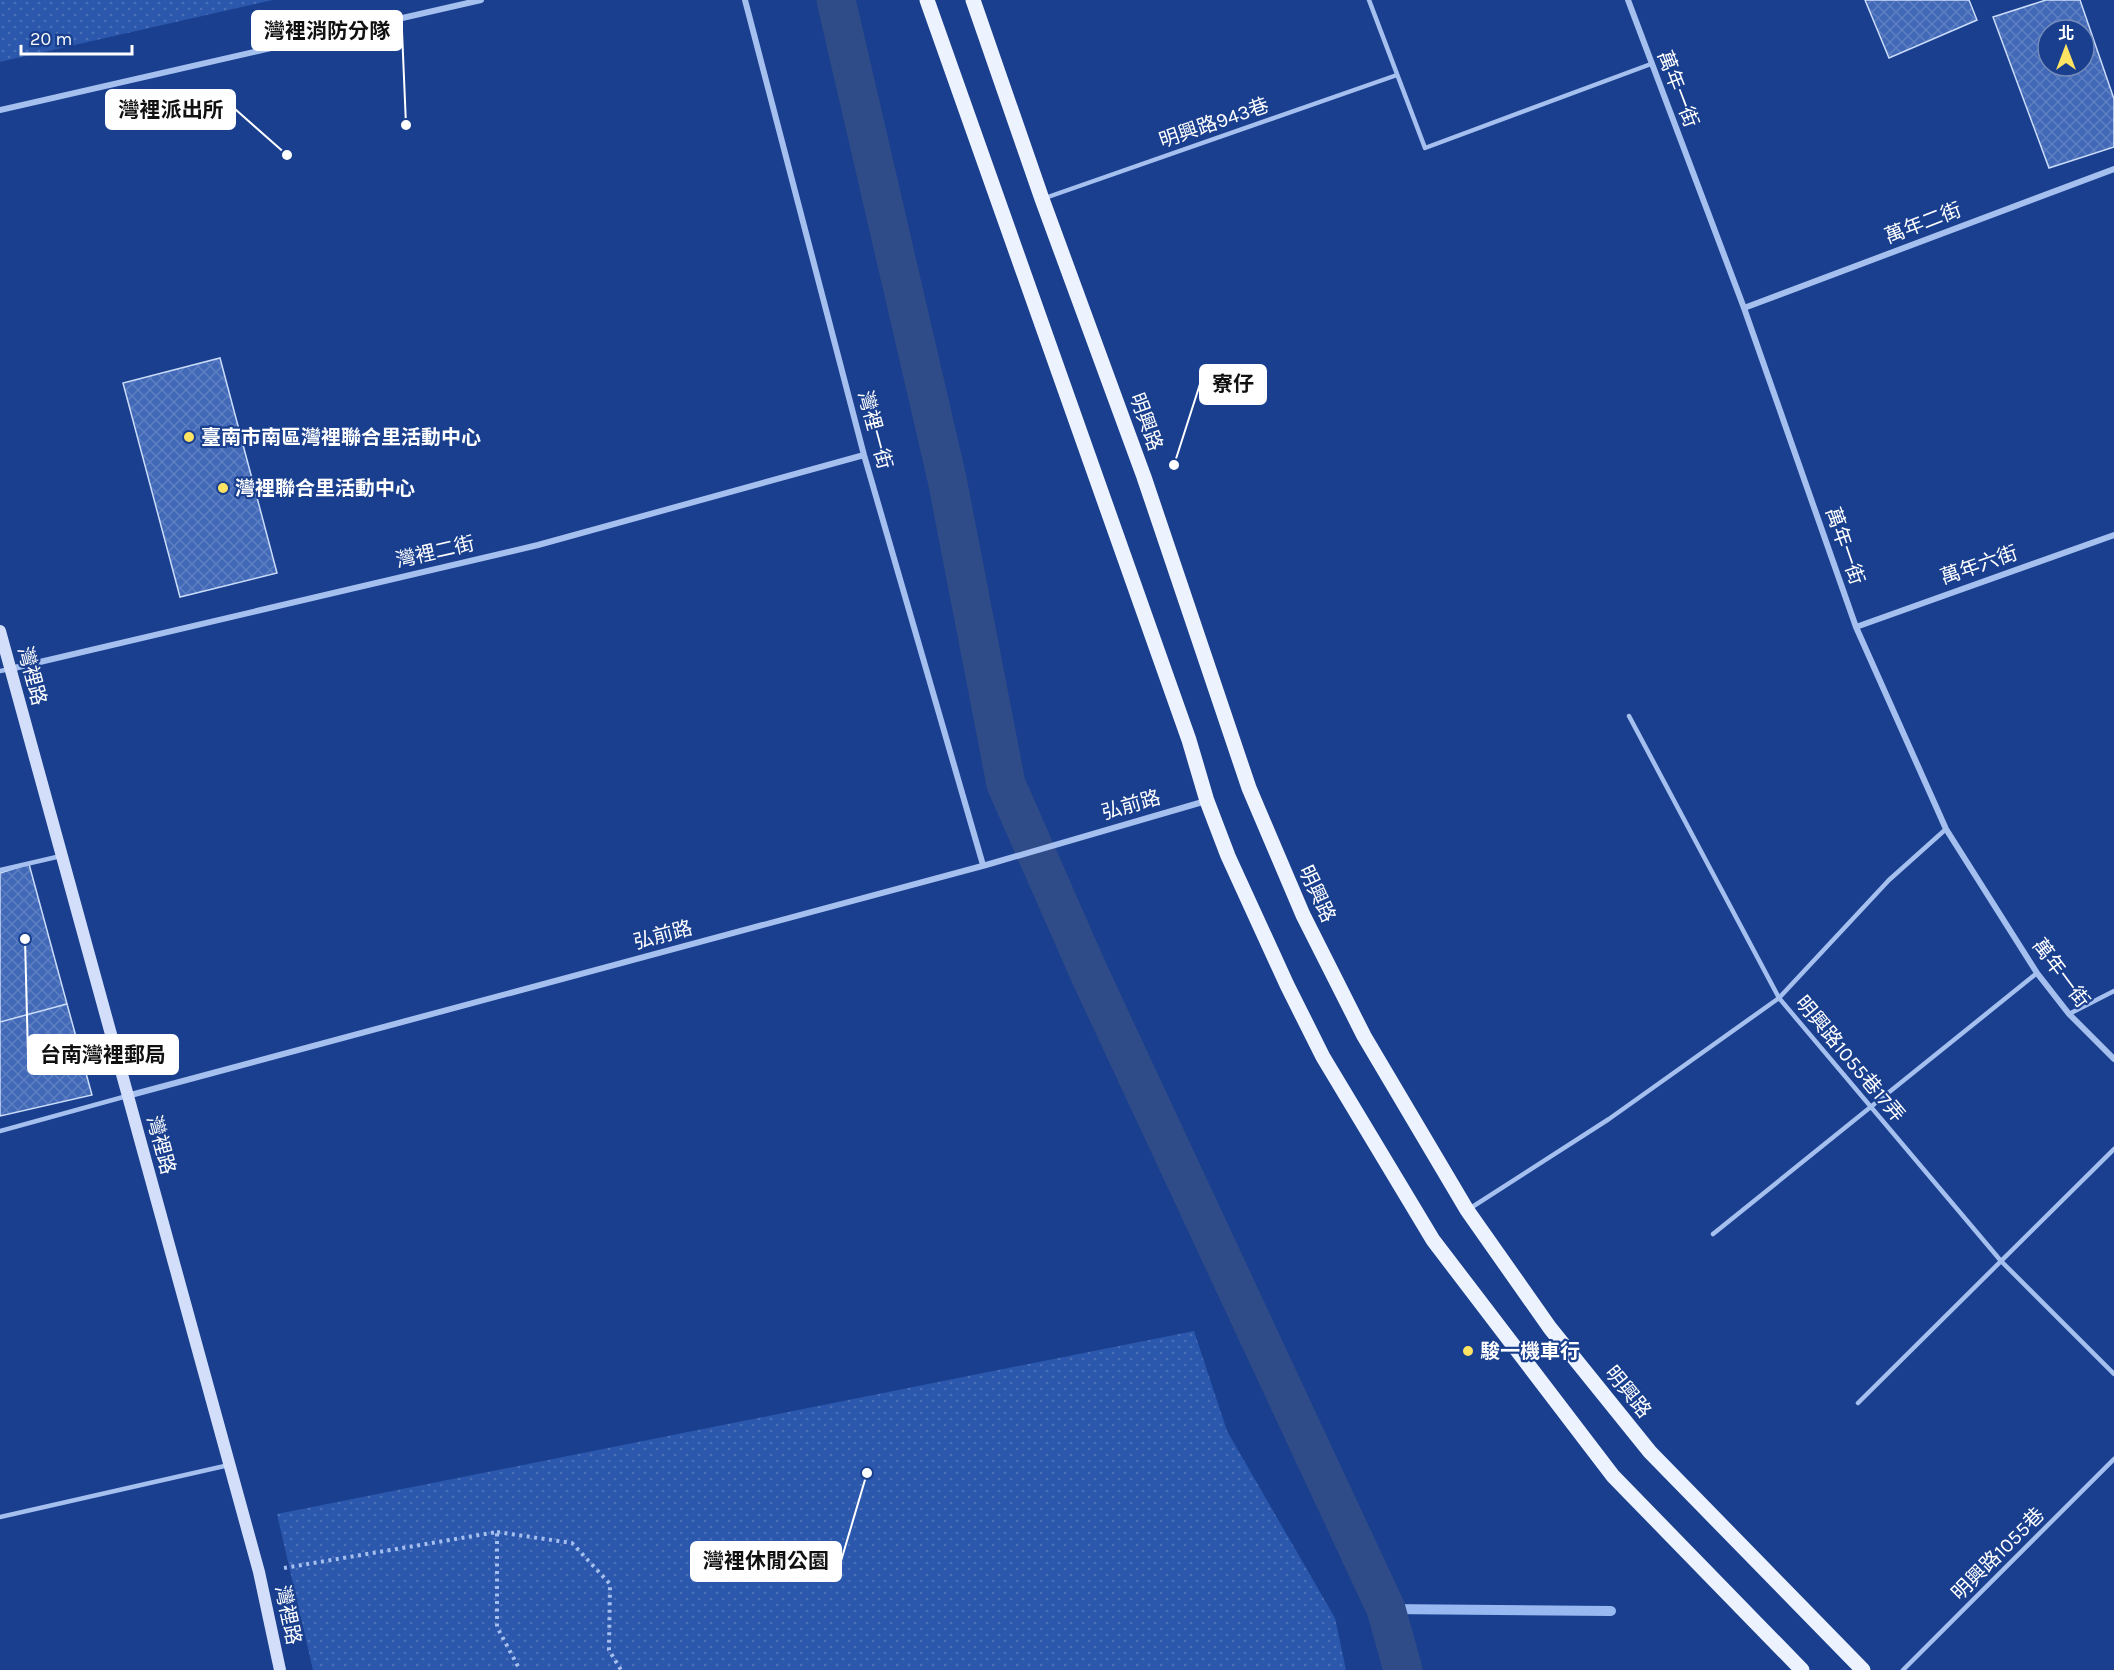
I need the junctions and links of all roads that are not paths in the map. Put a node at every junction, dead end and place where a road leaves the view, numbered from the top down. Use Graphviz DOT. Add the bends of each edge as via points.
graph roads {
  1 [pos="482,0"];
  2 [pos="745,0"];
  3 [pos="927,0"];
  4 [pos="973,0"];
  5 [pos="1369,0"];
  6 [pos="1628,0"];
  7 [pos="1651,64"];
  8 [pos="1397,75"];
  9 [pos="0,110"];
  10 [pos="2114,169"];
  11 [pos="1042,199"];
  12 [pos="1744,308"];
  13 [pos="864,455"];
  14 [pos="2114,535"];
  15 [pos="1856,627"];
  16 [pos="0,631"];
  17 [pos="5,670"];
  18 [pos="1629,716"];
  19 [pos="1207,801"];
  20 [pos="1946,829"];
  21 [pos="61,856"];
  22 [pos="985,865"];
  23 [pos="0,870"];
  24 [pos="2037,973"];
  25 [pos="2114,991"];
  26 [pos="1779,998"];
  27 [pos="2069,1014"];
  28 [pos="2114,1059"];
  29 [pos="127,1096"];
  30 [pos="1870,1107"];
  31 [pos="0,1131"];
  32 [pos="2114,1149"];
  33 [pos="1467,1210"];
  34 [pos="1713,1234"];
  35 [pos="2001,1261"];
  36 [pos="2114,1374"];
  37 [pos="1858,1403"];
  38 [pos="2114,1459"];
  39 [pos="229,1465"];
  40 [pos="0,1516"];
  41 [pos="280,1670"];
  42 [pos="1802,1670"];
  43 [pos="1863,1670"];
  44 [pos="1903,1670"];
  1 -- 9 [label="street"];
  2 -- 13 [label="street, 灣裡一街"];
  3 -- 19 [label="main road" via="1189,740"];
  4 -- 11 [label="main road, 明興路"];
  5 -- 8 [label="lane"];
  6 -- 7 [label="street, 萬年一街"];
  7 -- 8 [label="lane" via="1425,148"];
  7 -- 12 [label="street, 萬年一街"];
  8 -- 11 [label="lane, 明興路943巷"];
  10 -- 12 [label="street, 萬年二街"];
  11 -- 33 [label="main road, 明興路" via="1144,477 1249,789 1273,847 1364,1036"];
  12 -- 15 [label="street, 萬年一街"];
  13 -- 17 [label="street, 灣裡二街" via="538,545"];
  13 -- 22 [label="street, 灣裡一街"];
  14 -- 15 [label="street, 萬年六街"];
  15 -- 20 [label="street, 萬年一街"];
  16 -- 17 [label="street, 灣裡路"];
  17 -- 21 [label="street, 灣裡路"];
  18 -- 26 [label="lane, 明興路1055巷17弄"];
  19 -- 22 [label="street, 弘前路"];
  19 -- 42 [label="main road" via="1228,856 1323,1057 1433,1240 1613,1476"];
  20 -- 24 [label="street, 萬年一街"];
  20 -- 26 [label="lane" via="1888,880"];
  21 -- 23 [label="lane"];
  21 -- 29 [label="street, 灣裡路"];
  22 -- 29 [label="street, 弘前路"];
  24 -- 27 [label="street, 萬年一街"];
  24 -- 30 [label="lane"];
  25 -- 27 [label="lane"];
  26 -- 30 [label="lane, 明興路1055巷17弄"];
  26 -- 33 [label="lane" via="1610,1119"];
  27 -- 28 [label="street, 萬年一街"];
  29 -- 31 [label="lane"];
  29 -- 39 [label="street, 灣裡路"];
  30 -- 34 [label="lane"];
  30 -- 35 [label="lane, 明興路1055巷17弄"];
  32 -- 35 [label="lane"];
  33 -- 43 [label="main road, 明興路" via="1550,1328 1650,1452"];
  35 -- 36 [label="lane, 明興路1055巷17弄"];
  35 -- 37 [label="lane"];
  38 -- 44 [label="lane, 明興路1055巷"];
  39 -- 40 [label="lane"];
  39 -- 41 [label="street, 灣裡路" via="259,1572"];
}
